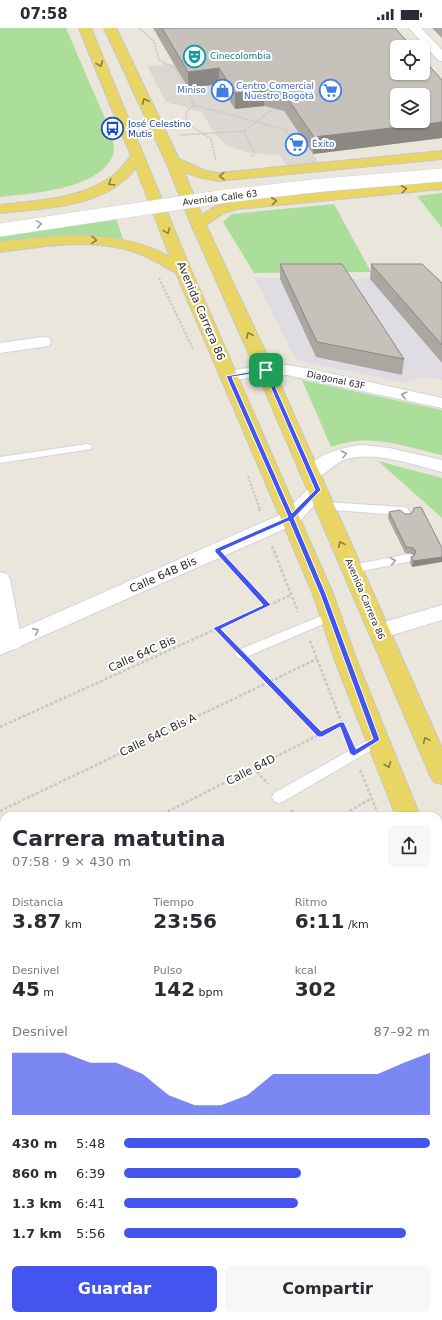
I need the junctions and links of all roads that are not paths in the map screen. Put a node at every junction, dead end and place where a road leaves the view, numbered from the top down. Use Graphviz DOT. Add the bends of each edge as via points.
graph roads {
  1 [pos="85,28"];
  2 [pos="110,28"];
  3 [pos="415,28"];
  4 [pos="442,57"];
  5 [pos="138,156"];
  6 [pos="442,156"];
  7 [pos="173,162"];
  8 [pos="442,166"];
  9 [pos="442,175"];
  10 [pos="442,185"];
  11 [pos="0,209"];
  12 [pos="0,219"];
  13 [pos="198,224"];
  14 [pos="0,230"];
  15 [pos="0,247"];
  16 [pos="183,270"];
  17 [pos="43,342"];
  18 [pos="0,348"];
  19 [pos="266,370"];
  20 [pos="229,376"];
  21 [pos="442,403"];
  22 [pos="87,447"];
  23 [pos="0,460"];
  24 [pos="442,466"];
  25 [pos="318,490"];
  26 [pos="406,515"];
  27 [pos="291,518"];
  28 [pos="408,558"];
  29 [pos="352,569"];
  30 [pos="0,579"];
  31 [pos="442,612"];
  32 [pos="331,616"];
  33 [pos="379,631"];
  34 [pos="6,644"];
  35 [pos="242,654"];
  36 [pos="377,740"];
  37 [pos="442,775"];
  38 [pos="279,797"];
  39 [pos="406,812"];
  1 -- 5 [label="main road, Avenida Carrera 86, one-way"];
  7 -- 2 [label="main road, Avenida Carrera 86, one-way"];
  3 -- 4 [label="main road"];
  5 -- 11 [label="main road, one-way" via="121,177 98,191 70,199"];
  5 -- 16 [label="main road, Avenida Carrera 86, one-way"];
  6 -- 7 [label="main road, one-way" via="219,177 206,176"];
  7 -- 13 [label="main road, Avenida Carrera 86"];
  8 -- 12 [label="main road, Avenida Calle 63" via="227,187"];
  14 -- 9 [label="main road, Avenida Calle 63, one-way, bridge" via="226,196"];
  13 -- 10 [label="main road, one-way" via="219,210 237,205"];
  19 -- 13 [label="main road, Avenida Carrera 86, one-way"];
  15 -- 16 [label="main road, one-way" via="73,239 101,241 139,248 164,258"];
  16 -- 20 [label="main road, Avenida Carrera 86"];
  17 -- 18 [label="main road"];
  19 -- 20 [label="main road, Diagonal 63F"];
  21 -- 19 [label="main road, Diagonal 63F, one-way" via="310,374"];
  19 -- 25 [label="main road, Avenida Carrera 86"];
  20 -- 27 [label="main road, Avenida Carrera 86"];
  22 -- 23 [label="lane"];
  25 -- 24 [label="main road, one-way" via="335,456 347,453 384,453"];
  25 -- 26 [label="lane" via="404,511"];
  25 -- 27 [label="main road, Calle 64B Bis"];
  29 -- 25 [label="main road, Avenida Carrera 86, one-way"];
  27 -- 32 [label="main road, Avenida Carrera 86"];
  34 -- 27 [label="main road, Calle 64B Bis, one-way"];
  29 -- 28 [label="lane, one-way"];
  29 -- 33 [label="main road, Avenida Carrera 86"];
  30 -- 34 [label="main road"];
  31 -- 33 [label="main road"];
  32 -- 35 [label="lane"];
  32 -- 36 [label="main road, Avenida Carrera 86"];
  37 -- 33 [label="main road, Avenida Carrera 86, one-way"];
  36 -- 38 [label="lane"];
  36 -- 39 [label="main road, Avenida Carrera 86, one-way"];
}
